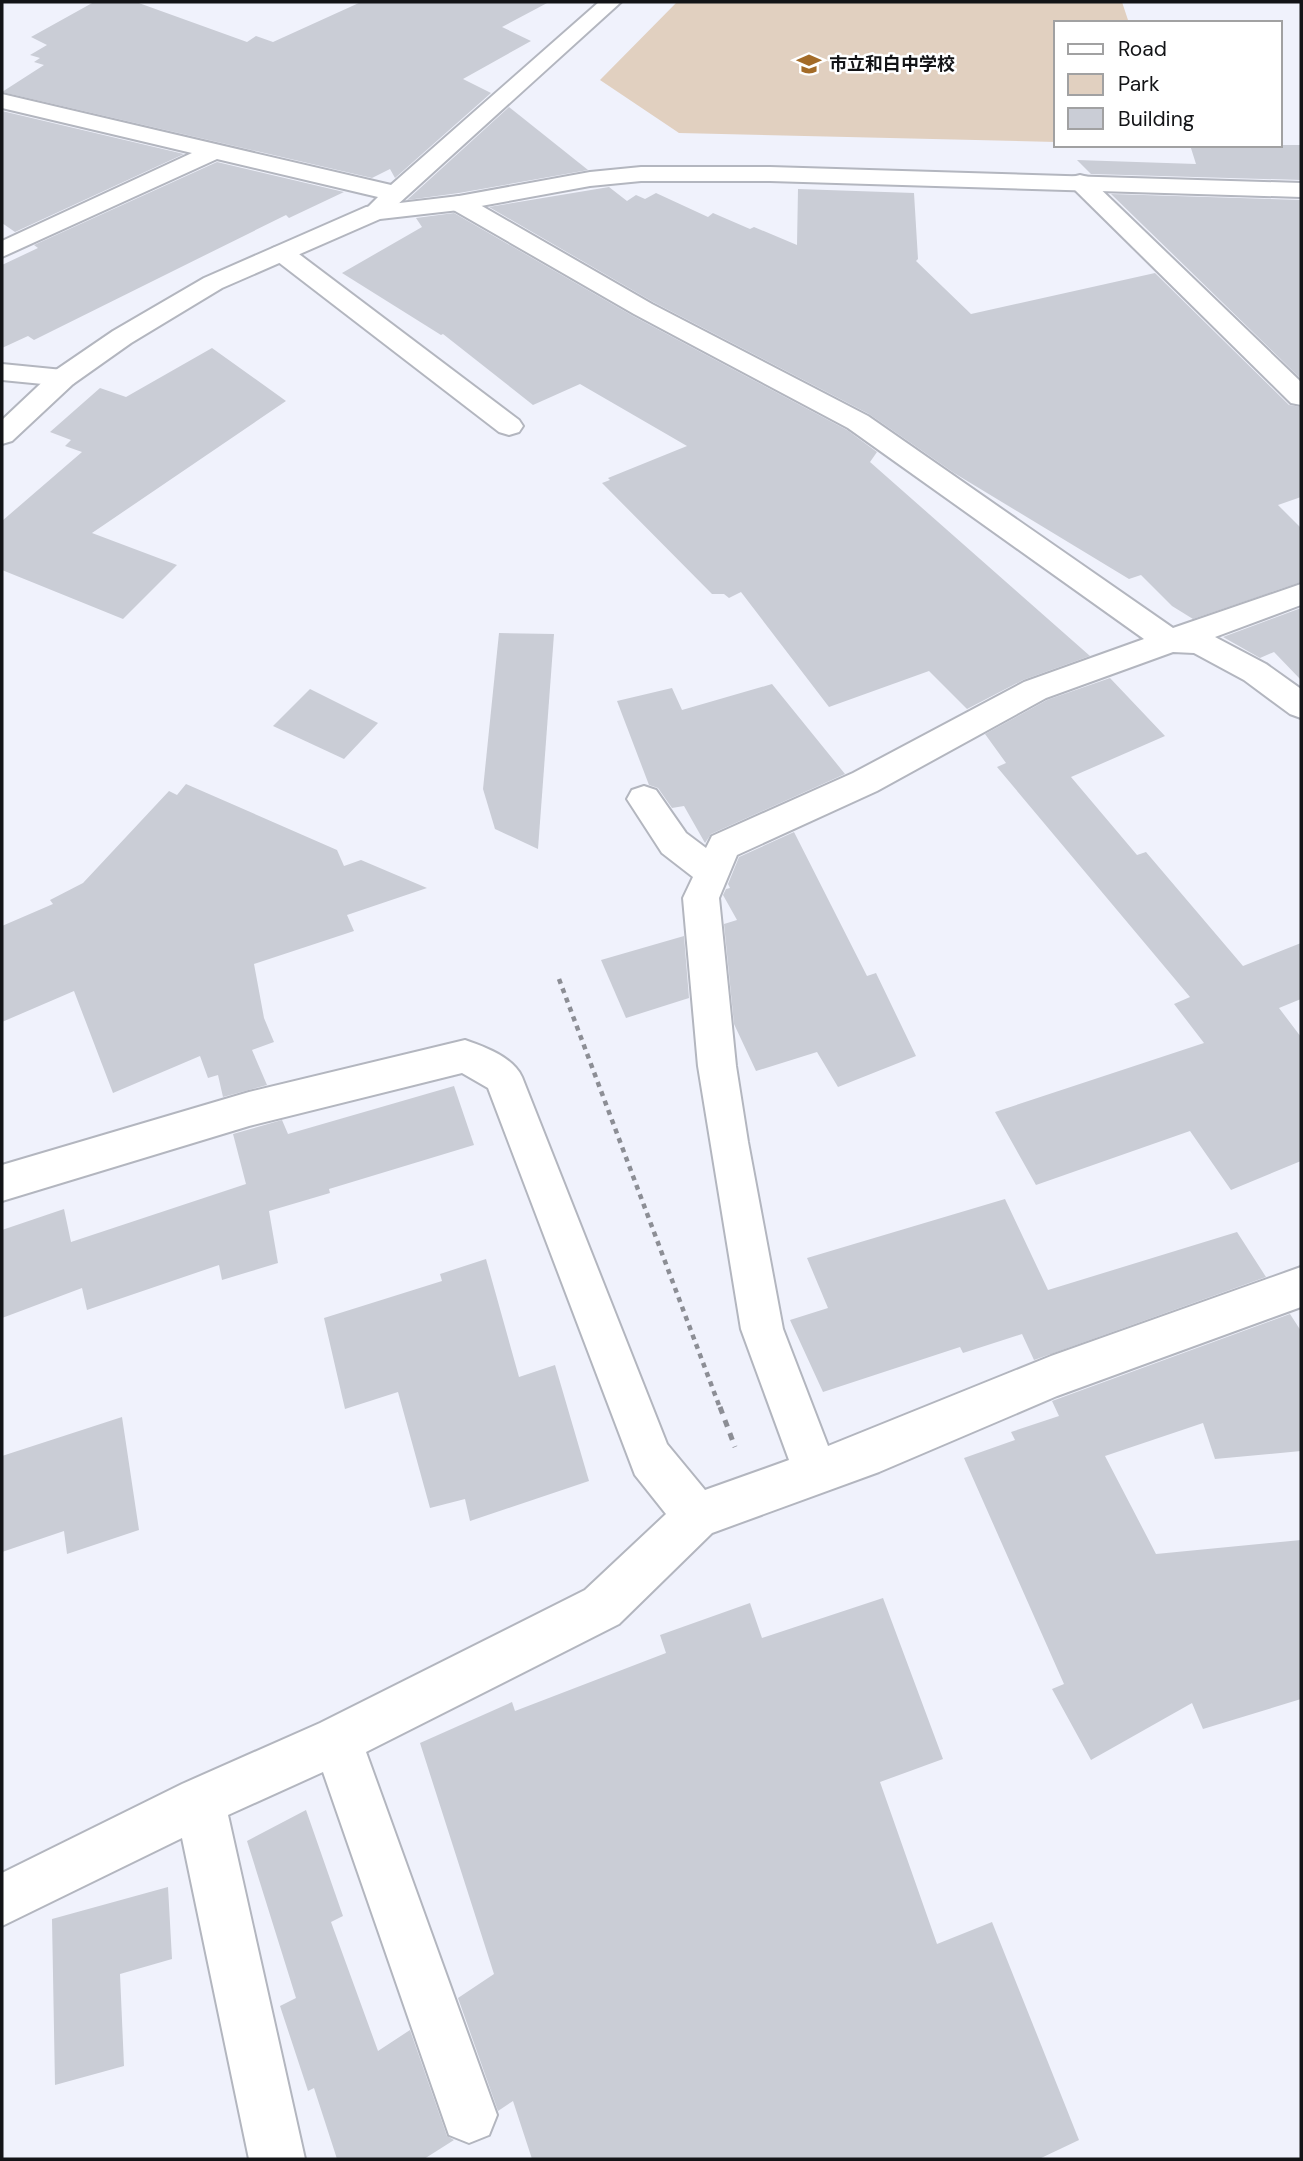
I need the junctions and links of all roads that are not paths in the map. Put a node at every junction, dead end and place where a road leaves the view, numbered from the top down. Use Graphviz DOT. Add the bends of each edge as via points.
graph roads {
  1 [pos="611,2"];
  2 [pos="2,101"];
  3 [pos="42,111"];
  4 [pos="12,124"];
  5 [pos="215,151"];
  6 [pos="1080,182"];
  7 [pos="1301,190"];
  8 [pos="397,194"];
  9 [pos="459,203"];
  10 [pos="375,212"];
  11 [pos="2,250"];
  12 [pos="282,253"];
  13 [pos="2,372"];
  14 [pos="63,378"];
  15 [pos="1301,397"];
  16 [pos="509,426"];
  17 [pos="2,435"];
  18 [pos="1301,594"];
  19 [pos="1169,641"];
  20 [pos="1301,706"];
  21 [pos="644,799"];
  22 [pos="712,873"];
  23 [pos="2,1183"];
  24 [pos="1301,1287"];
  25 [pos="816,1472"];
  26 [pos="697,1516"];
  27 [pos="337,1740"];
  28 [pos="200,1802"];
  29 [pos="2,1900"];
  30 [pos="469,2115"];
  31 [pos="277,2159"];
  1 -- 8 [label="street"];
  2 -- 3 [label="street"];
  3 -- 4 [label="street"];
  3 -- 5 [label="street"];
  5 -- 8 [label="street"];
  5 -- 11 [label="street"];
  6 -- 7 [label="street"];
  6 -- 9 [label="street" via="640,174"];
  6 -- 15 [label="street"];
  8 -- 10 [label="street"];
  9 -- 10 [label="street"];
  9 -- 19 [label="street" via="643,309 858,422"];
  10 -- 12 [label="street"];
  12 -- 14 [label="street" via="213,283"];
  12 -- 16 [label="street"];
  13 -- 14 [label="street"];
  14 -- 17 [label="street"];
  18 -- 19 [label="street"];
  19 -- 20 [label="street" via="1199,642 1255,672"];
  19 -- 22 [label="street" via="1035,690 865,782 724,846"];
  21 -- 22 [label="street" via="674,843"];
  22 -- 25 [label="street" via="701,898 728,1142 762,1329"];
  23 -- 26 [label="street" via="249,1109 465,1056 503,1077 651,1459"];
  24 -- 25 [label="street" via="1051,1377"];
  25 -- 26 [label="street"];
  26 -- 27 [label="street" via="602,1607"];
  27 -- 28 [label="street"];
  27 -- 30 [label="street"];
  28 -- 29 [label="street"];
  28 -- 31 [label="street"];
}
